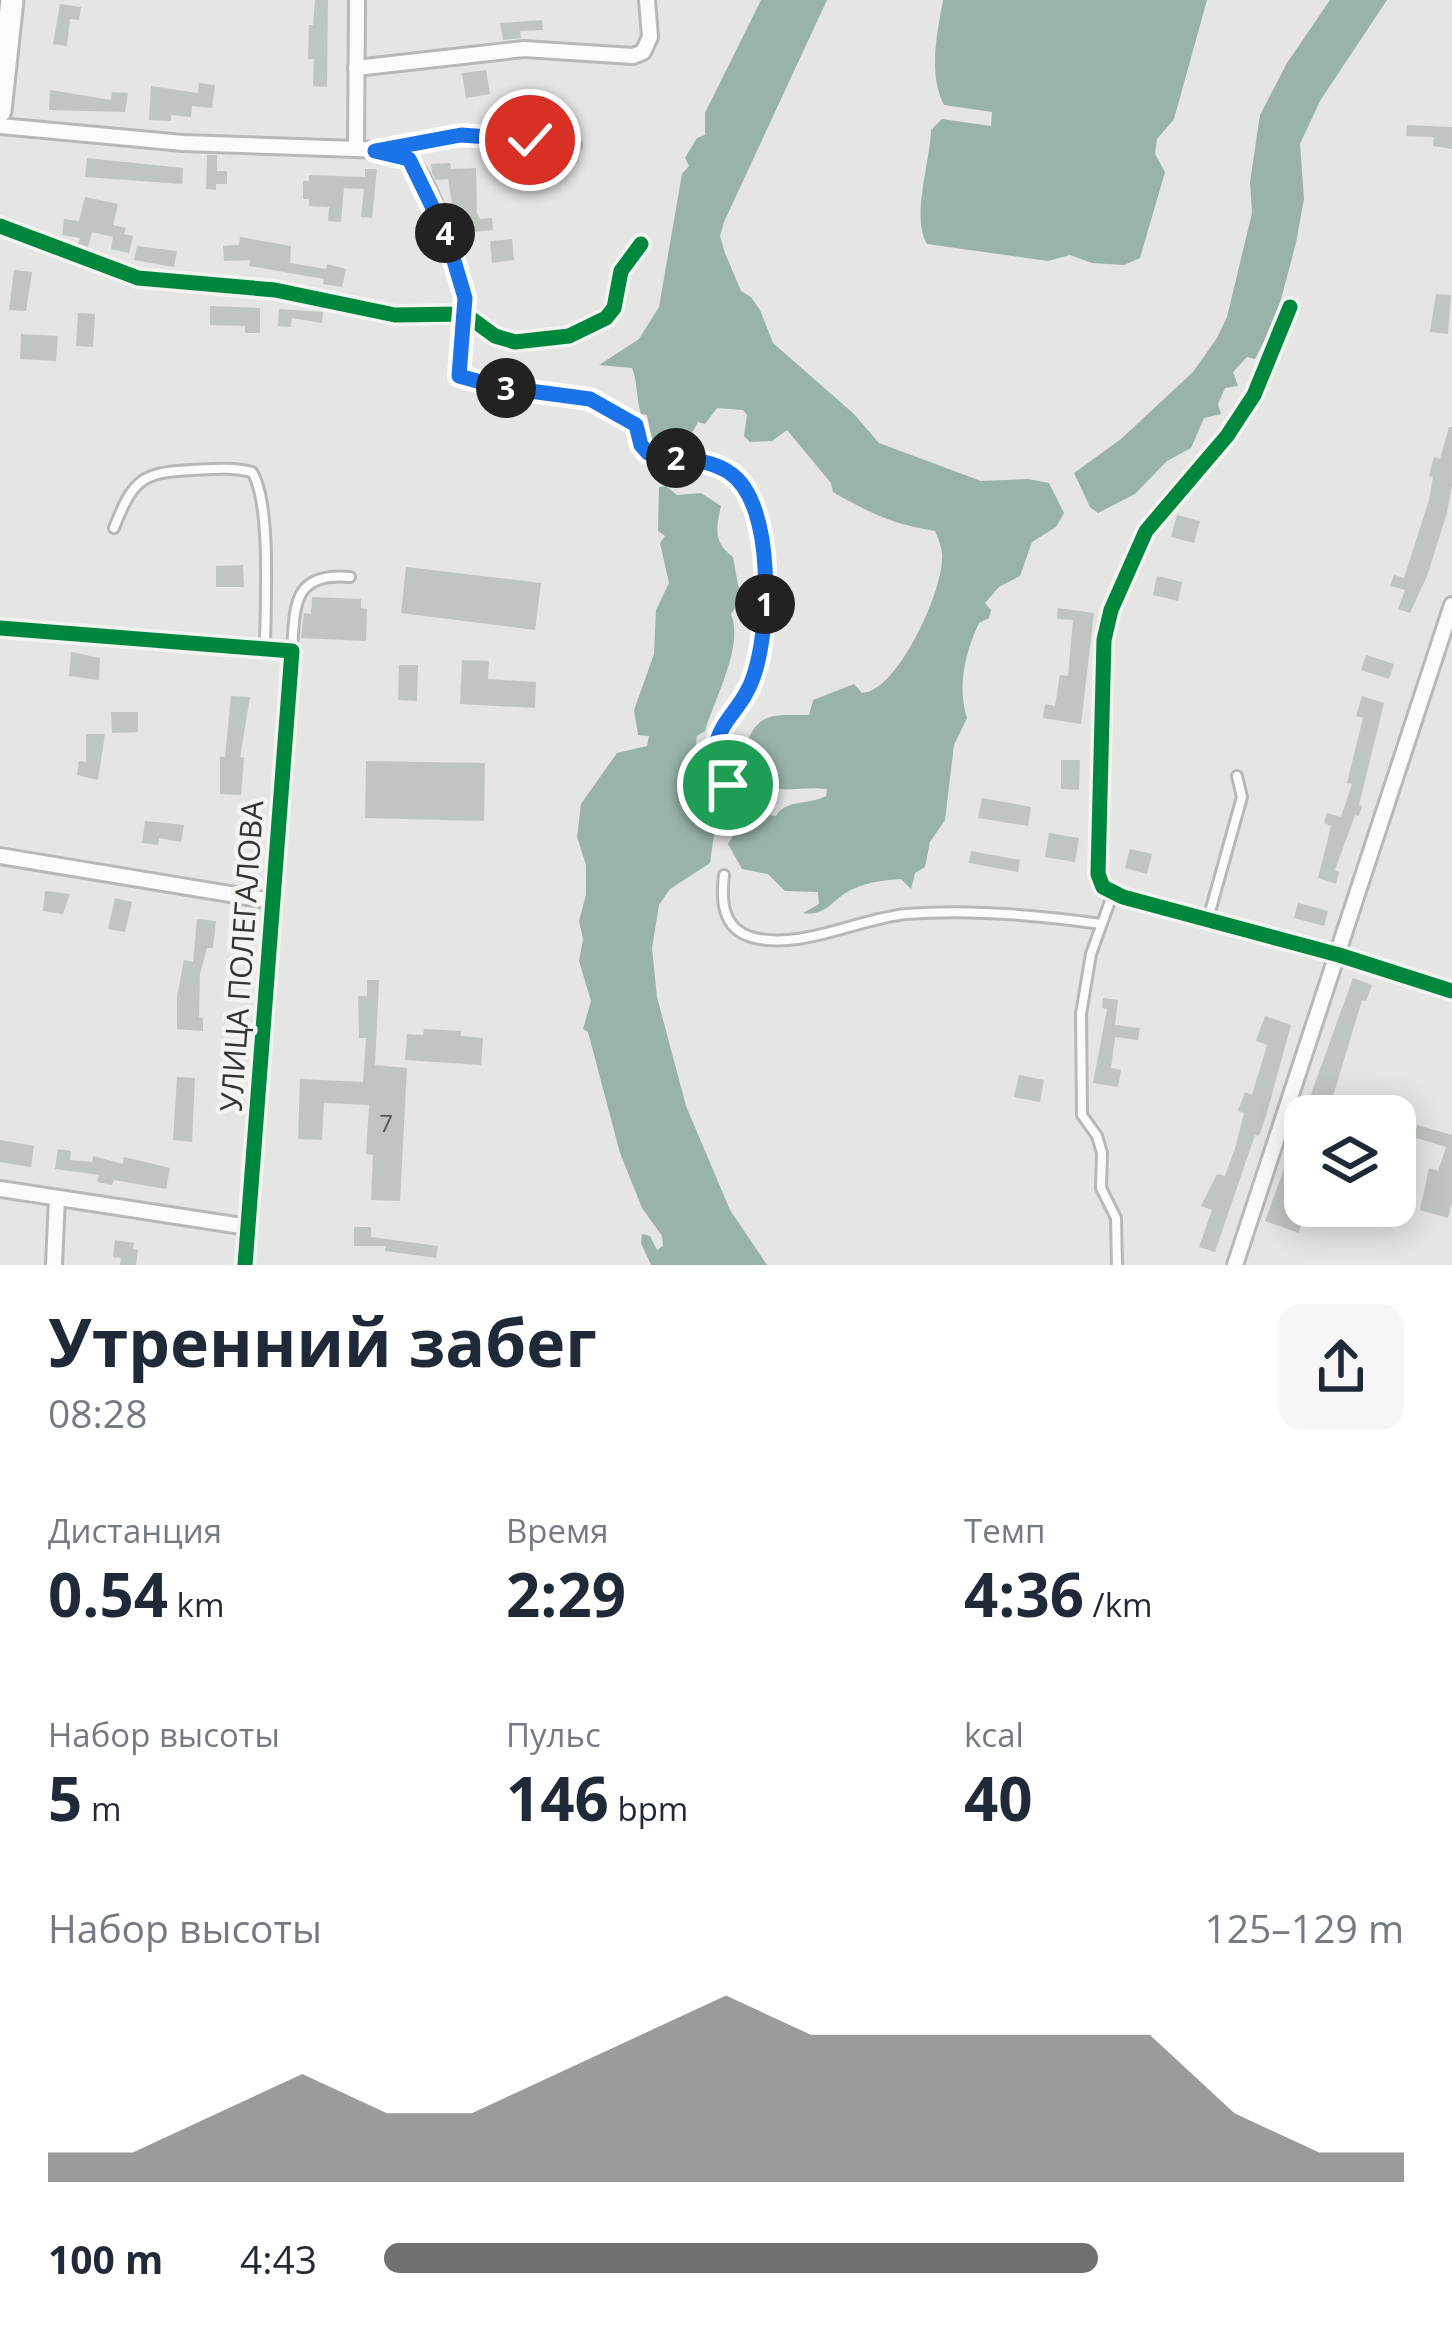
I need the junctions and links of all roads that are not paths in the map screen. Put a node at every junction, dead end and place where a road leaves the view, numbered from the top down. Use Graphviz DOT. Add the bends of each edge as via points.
graph roads {
  1 [pos="12,0"];
  2 [pos="358,0"];
  3 [pos="647,0"];
  4 [pos="356,68"];
  5 [pos="0,111"];
  6 [pos="0,126"];
  7 [pos="576,145"];
  8 [pos="356,149"];
  9 [pos="375,151"];
  10 [pos="0,226"];
  11 [pos="640,244"];
  12 [pos="1290,308"];
  13 [pos="465,314"];
  14 [pos="113,528"];
  15 [pos="350,577"];
  16 [pos="1452,605"];
  17 [pos="0,628"];
  18 [pos="265,650"];
  19 [pos="292,652"];
  20 [pos="1237,776"];
  21 [pos="733,805"];
  22 [pos="0,856"];
  23 [pos="724,875"];
  24 [pos="1113,893"];
  25 [pos="272,901"];
  26 [pos="1208,920"];
  27 [pos="1101,923"];
  28 [pos="1339,955"];
  29 [pos="1452,991"];
  30 [pos="0,1189"];
  31 [pos="57,1198"];
  32 [pos="248,1227"];
  33 [pos="54,1265"];
  34 [pos="245,1265"];
  35 [pos="1117,1265"];
  36 [pos="1235,1265"];
  1 -- 5 [label="street"];
  2 -- 4 [label="street"];
  3 -- 4 [label="street" via="650,37 633,56 524,50"];
  4 -- 8 [label="street"];
  6 -- 8 [label="street"];
  7 -- 9 [label="lane" via="461,135"];
  8 -- 9 [label="street"];
  9 -- 13 [label="street" via="416,168 447,237"];
  10 -- 13 [label="street" via="139,278 275,290 395,315"];
  11 -- 13 [label="street" via="621,271 614,308 591,328 515,342"];
  12 -- 24 [label="street" via="1254,395 1146,531 1111,610 1098,874"];
  13 -- 21 [label="lane" via="459,376 590,399 636,425 648,453 729,472 750,500 764,566 764,628 747,695 717,739"];
  14 -- 18 [label="lane" via="127,495 158,471 252,472 260,484"];
  15 -- 19 [label="lane" via="302,589"];
  16 -- 28 [label="street"];
  17 -- 18 [label="street"];
  18 -- 19 [label="street"];
  19 -- 25 [label="street, УЛИЦА ПОЛЕГАЛОВА"];
  20 -- 26 [label="lane" via="1242,797"];
  22 -- 25 [label="street"];
  23 -- 27 [label="lane" via="722,903 736,931 766,939 909,914"];
  24 -- 26 [label="street"];
  24 -- 27 [label="lane"];
  25 -- 32 [label="street, УЛИЦА ПОЛЕГАЛОВА"];
  26 -- 28 [label="street"];
  27 -- 35 [label="lane" via="1081,1014 1082,1115 1102,1153"];
  28 -- 29 [label="street"];
  28 -- 36 [label="street"];
  30 -- 31 [label="street"];
  31 -- 32 [label="street"];
  31 -- 33 [label="street"];
  32 -- 34 [label="street, УЛИЦА ПОЛЕГАЛОВА"];
}
